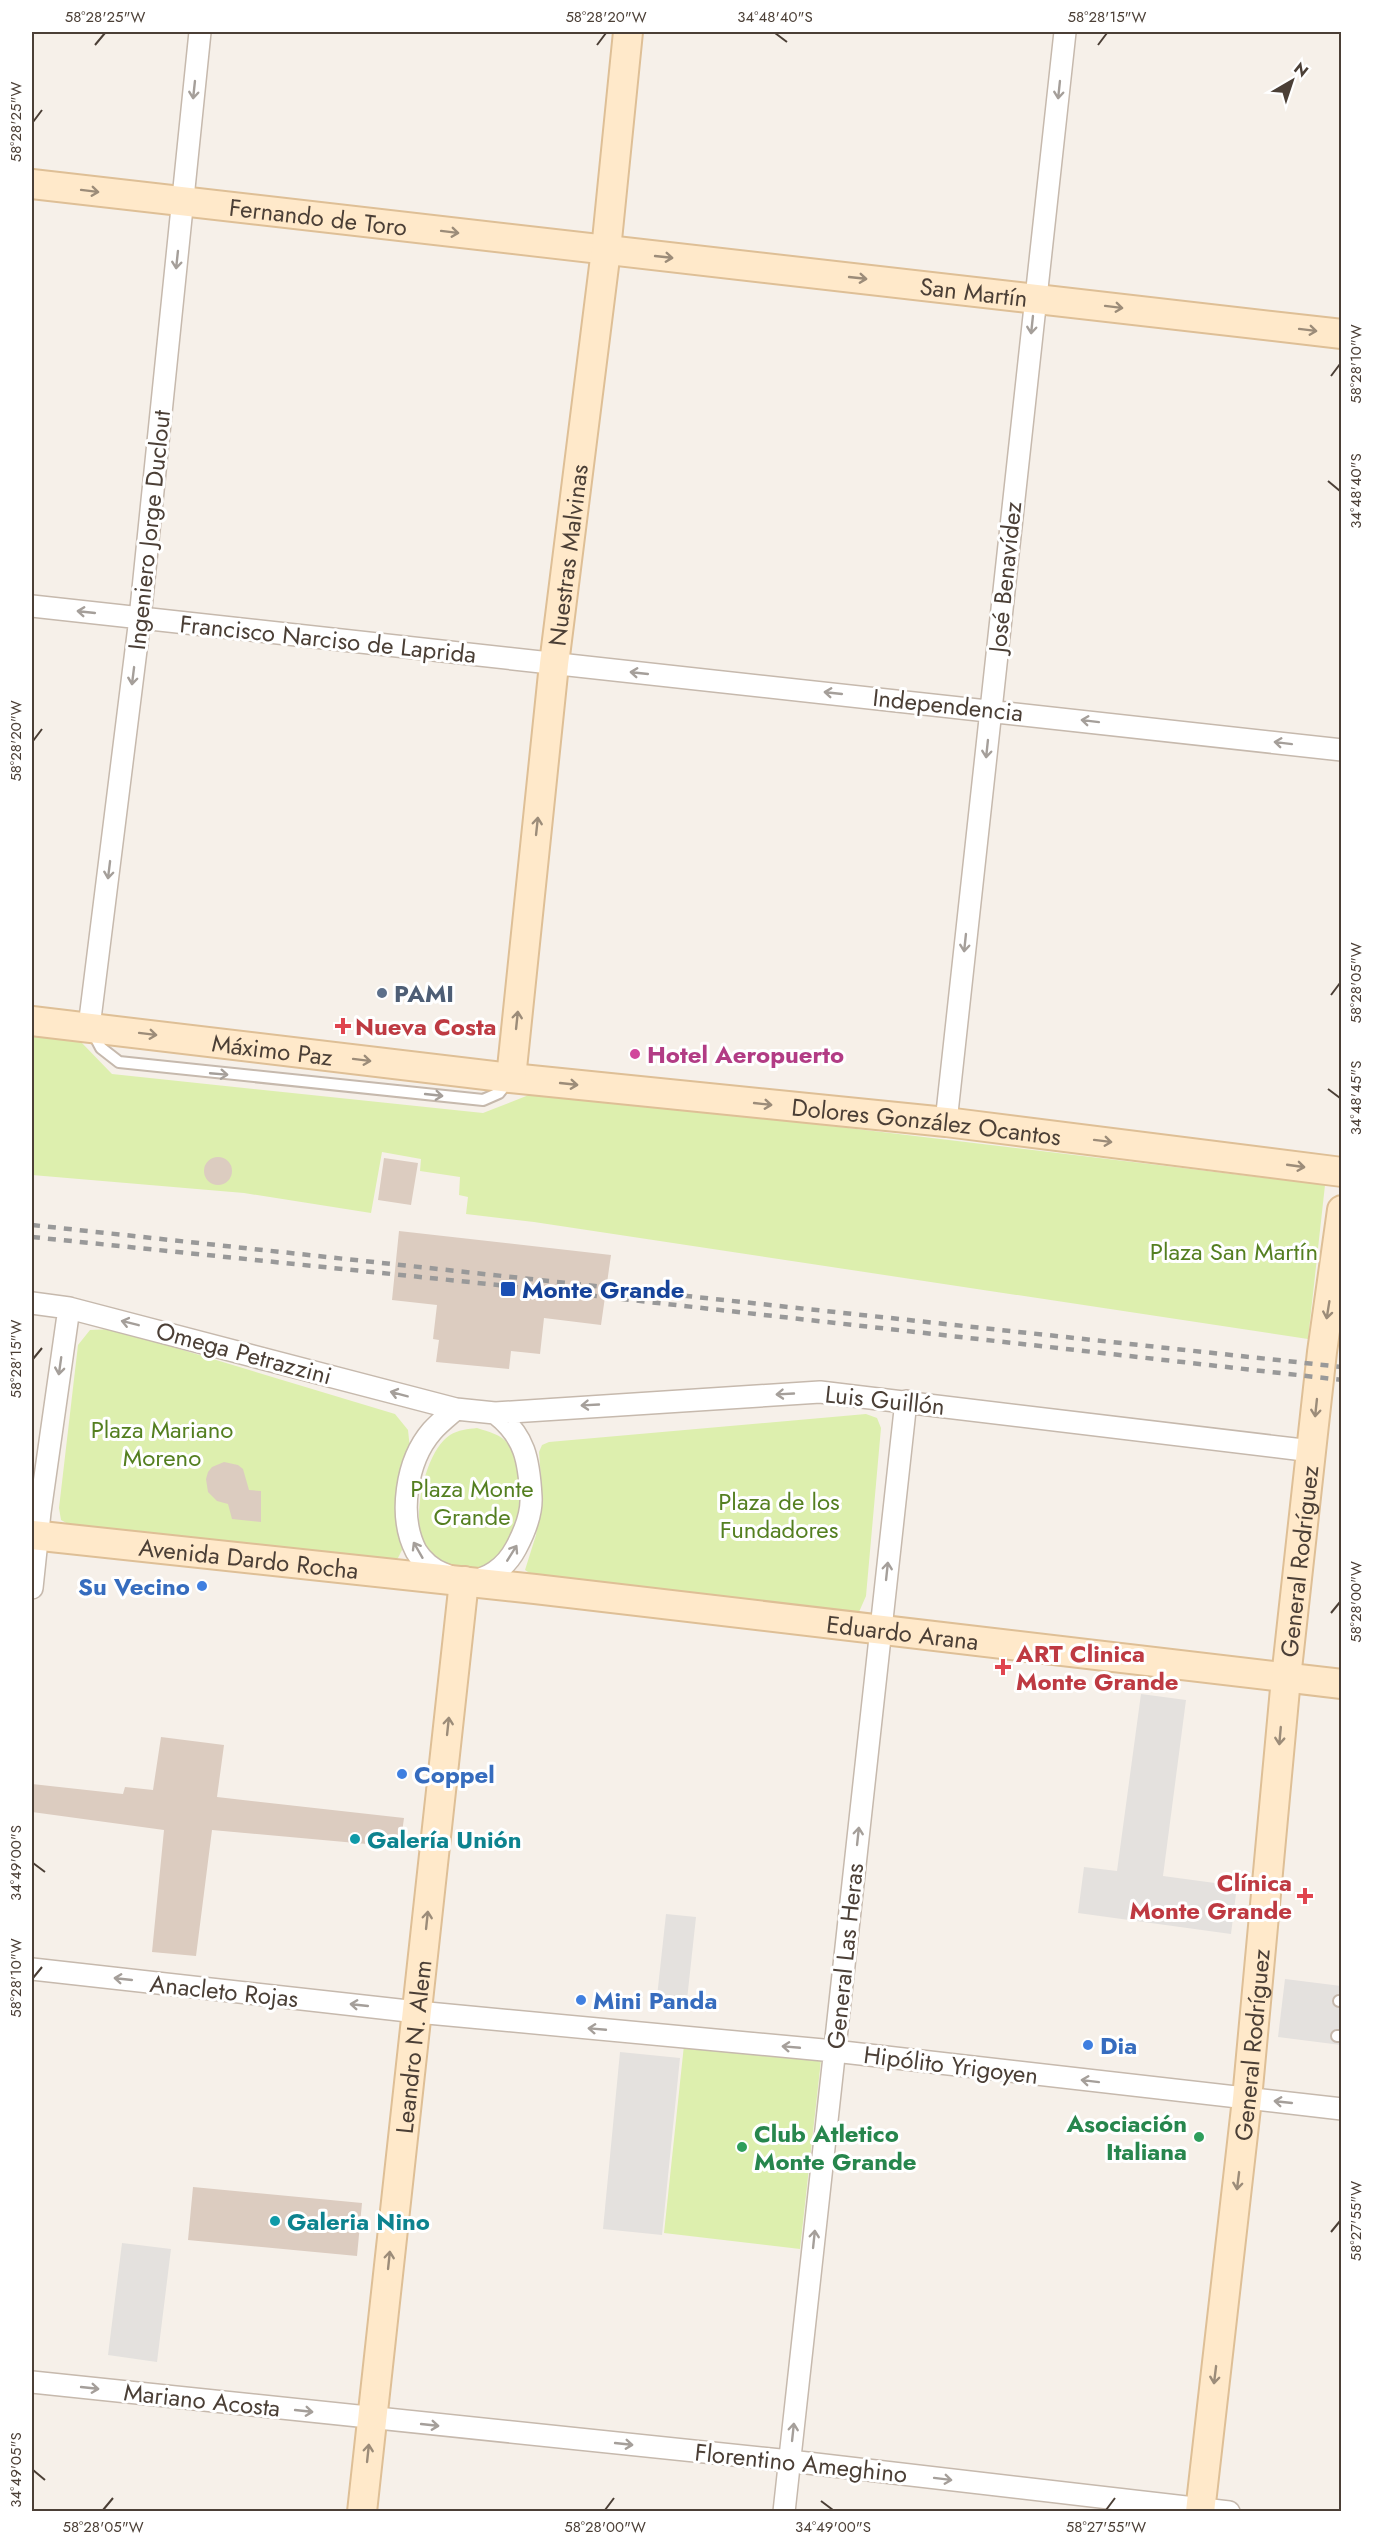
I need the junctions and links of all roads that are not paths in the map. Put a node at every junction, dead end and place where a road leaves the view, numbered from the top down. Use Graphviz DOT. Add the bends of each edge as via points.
graph roads {
  1 [pos="200,32"];
  2 [pos="628,32"];
  3 [pos="1065,32"];
  4 [pos="32,184"];
  5 [pos="183,201"];
  6 [pos="606,250"];
  7 [pos="1035,298"];
  8 [pos="1341,334"];
  9 [pos="32,606"];
  10 [pos="140,618"];
  11 [pos="554,664"];
  12 [pos="991,710"];
  13 [pos="1341,750"];
  14 [pos="32,1021"];
  15 [pos="89,1027"];
  16 [pos="511,1078"];
  17 [pos="946,1122"];
  18 [pos="1341,1172"];
  19 [pos="1341,1210"];
  20 [pos="32,1303"];
  21 [pos="69,1308"];
  22 [pos="906,1401"];
  23 [pos="456,1409"];
  24 [pos="495,1413"];
  25 [pos="1312,1451"];
  26 [pos="34,1535"];
  27 [pos="464,1581"];
  28 [pos="32,1588"];
  29 [pos="881,1629"];
  30 [pos="1286,1678"];
  31 [pos="1341,1684"];
  32 [pos="32,1970"];
  33 [pos="417,2012"];
  34 [pos="834,2051"];
  35 [pos="1247,2099"];
  36 [pos="1341,2109"];
  37 [pos="32,2382"];
  38 [pos="372,2419"];
  39 [pos="790,2461"];
  40 [pos="1200,2510"];
  41 [pos="362,2511"];
  42 [pos="784,2511"];
  43 [pos="1229,2511"];
  1 -- 5 [label="street, Ingeniero Jorge Duclout, one-way"];
  2 -- 6 [label="street, Nuestras Malvinas"];
  3 -- 7 [label="street, José Benavídez, one-way"];
  4 -- 5 [label="street, Fernando de Toro, one-way"];
  5 -- 6 [label="street, Fernando de Toro, one-way"];
  5 -- 10 [label="street, Ingeniero Jorge Duclout, one-way"];
  6 -- 7 [label="street, San Martín, one-way"];
  6 -- 11 [label="street, Nuestras Malvinas"];
  7 -- 8 [label="street, San Martín, one-way"];
  7 -- 12 [label="street, José Benavídez, one-way"];
  10 -- 9 [label="street, Francisco Narciso de Laprida, one-way"];
  10 -- 11 [label="street, Francisco Narciso de Laprida"];
  10 -- 15 [label="street, Ingeniero Jorge Duclout, one-way"];
  12 -- 11 [label="street, Independencia, one-way"];
  16 -- 11 [label="street, Nuestras Malvinas, one-way"];
  13 -- 12 [label="street, Independencia, one-way"];
  12 -- 17 [label="street, José Benavídez, one-way"];
  14 -- 15 [label="street, Máximo Paz"];
  15 -- 16 [label="street, Máximo Paz, one-way"];
  16 -- 17 [label="street, Dolores González Ocantos, one-way"];
  17 -- 18 [label="street, Dolores González Ocantos, one-way"];
  19 -- 25 [label="street, General Rodríguez, one-way"];
  20 -- 21 [label="street, Omega Petrazzini"];
  23 -- 21 [label="street, Omega Petrazzini, one-way"];
  21 -- 26 [label="street, one-way"];
  22 -- 24 [label="street, Luis Guillón, one-way" via="820,1392"];
  22 -- 25 [label="street, Luis Guillón"];
  29 -- 22 [label="street, General Las Heras, one-way"];
  23 -- 24 [label="street, Luis Guillón"];
  27 -- 23 [label="street, one-way" via="435,1571 417,1553 407,1514 411,1473 420,1452 431,1432"];
  27 -- 24 [label="street, one-way" via="484,1578 506,1564 520,1542 531,1503 526,1454 517,1434"];
  25 -- 30 [label="street, General Rodríguez"];
  26 -- 27 [label="street, Avenida Dardo Rocha"];
  26 -- 28 [label="street"];
  27 -- 29 [label="street, Eduardo Arana"];
  33 -- 27 [label="street, Leandro N. Alem, one-way"];
  29 -- 30 [label="street, Eduardo Arana"];
  34 -- 29 [label="street, General Las Heras, one-way"];
  30 -- 31 [label="street, Eduardo Arana"];
  30 -- 35 [label="street, General Rodríguez, one-way"];
  33 -- 32 [label="street, Anacleto Rojas, one-way"];
  34 -- 33 [label="street, Hipólito Yrigoyen, one-way"];
  38 -- 33 [label="street, Leandro N. Alem, one-way"];
  35 -- 34 [label="street, Hipólito Yrigoyen, one-way"];
  39 -- 34 [label="street, General Las Heras, one-way"];
  36 -- 35 [label="street, Hipólito Yrigoyen, one-way"];
  35 -- 40 [label="street, General Rodríguez, one-way"];
  37 -- 38 [label="street, Mariano Acosta, one-way"];
  38 -- 39 [label="street, Florentino Ameghino, one-way"];
  41 -- 38 [label="street, Leandro N. Alem, one-way"];
  39 -- 40 [label="street, Florentino Ameghino, one-way"];
  39 -- 42 [label="street, General Las Heras"];
  40 -- 43 [label="street, Florentino Ameghino"];
}
